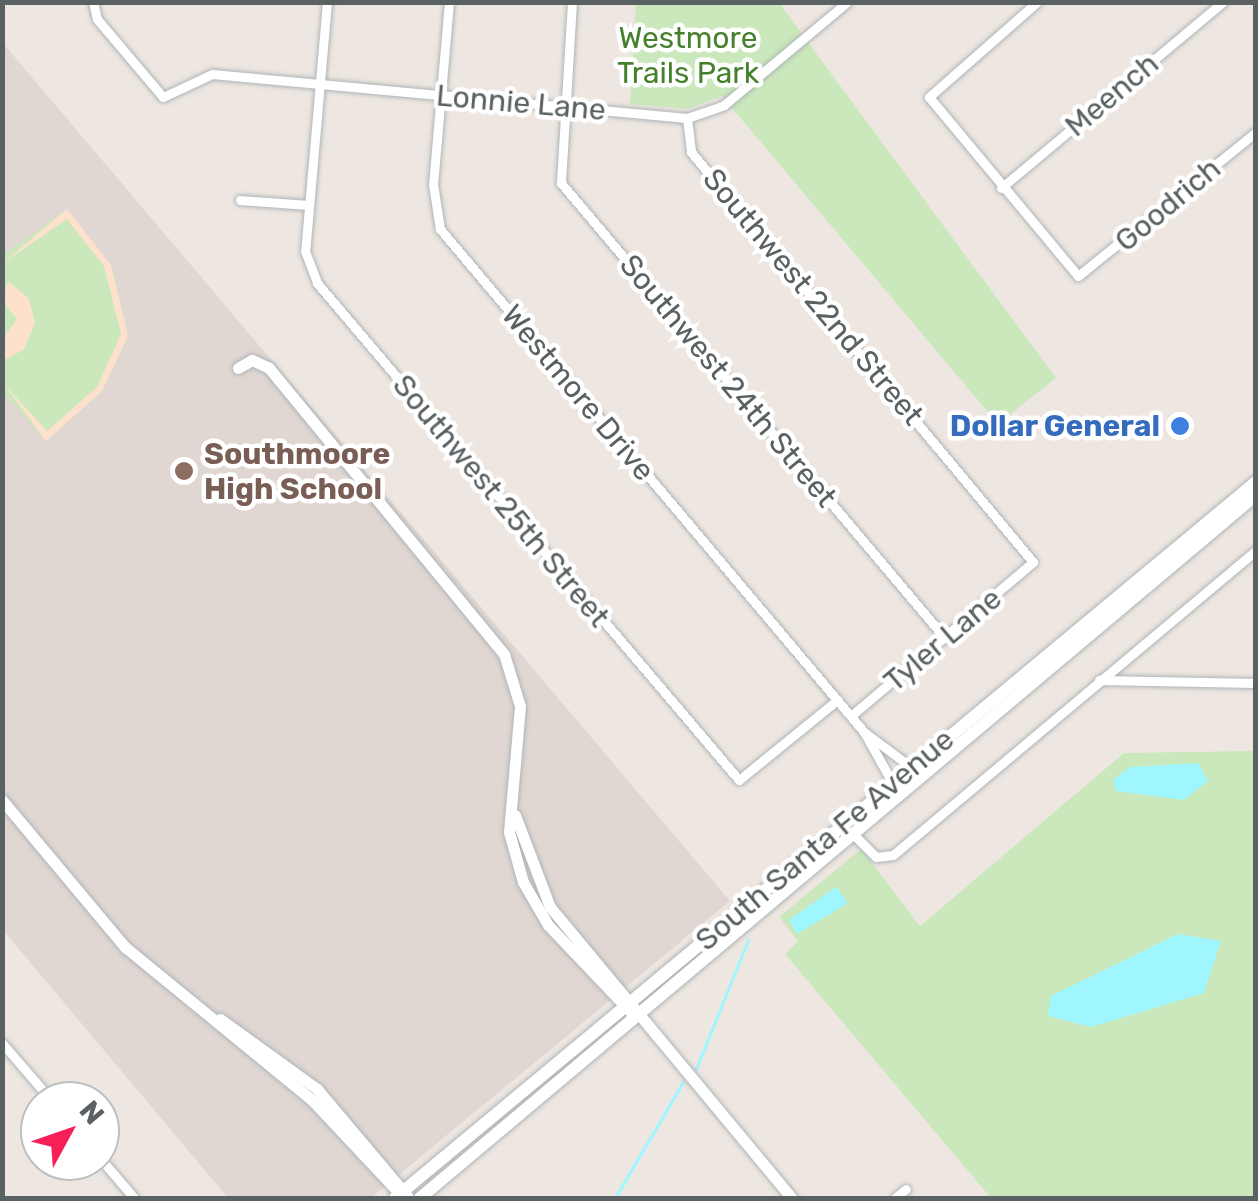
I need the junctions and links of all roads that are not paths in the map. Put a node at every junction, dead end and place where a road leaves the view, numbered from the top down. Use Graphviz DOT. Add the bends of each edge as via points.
graph roads {
  1 [pos="327,2"];
  2 [pos="449,2"];
  3 [pos="572,2"];
  4 [pos="847,2"];
  5 [pos="1037,2"];
  6 [pos="1222,2"];
  7 [pos="91,4"];
  8 [pos="320,83"];
  9 [pos="440,95"];
  10 [pos="562,107"];
  11 [pos="686,118"];
  12 [pos="1256,132"];
  13 [pos="1000,188"];
  14 [pos="240,200"];
  15 [pos="308,205"];
  16 [pos="238,368"];
  17 [pos="1256,482"];
  18 [pos="1256,495"];
  19 [pos="1256,550"];
  20 [pos="1033,562"];
  21 [pos="945,638"];
  22 [pos="1099,680"];
  23 [pos="1256,683"];
  24 [pos="837,700"];
  25 [pos="852,716"];
  26 [pos="864,732"];
  27 [pos="917,772"];
  28 [pos="896,789"];
  29 [pos="2,800"];
  30 [pos="852,832"];
  31 [pos="627,1005"];
  32 [pos="638,1016"];
  33 [pos="2,1043"];
  34 [pos="35,1081"];
  35 [pos="906,1189"];
  36 [pos="402,1196"];
  37 [pos="420,1198"];
  38 [pos="792,1198"];
  39 [pos="895,1198"];
  1 -- 8 [label="street, Southwest 25th Street"];
  2 -- 9 [label="street, Westmore Drive"];
  3 -- 10 [label="street, Southwest 24th Street"];
  4 -- 11 [label="street, Lonnie Lane" via="724,106"];
  5 -- 13 [label="street" via="929,97"];
  6 -- 13 [label="street, Meench"];
  7 -- 8 [label="street, Lonnie Lane" via="164,97 202,74"];
  8 -- 9 [label="street, Lonnie Lane"];
  8 -- 15 [label="street, Southwest 25th Street"];
  9 -- 10 [label="street, Lonnie Lane"];
  9 -- 24 [label="street, Westmore Drive" via="432,203 440,230"];
  10 -- 11 [label="street, Lonnie Lane"];
  10 -- 21 [label="street, Southwest 24th Street" via="557,171 566,191"];
  11 -- 20 [label="street, Southwest 22nd Street" via="691,152"];
  12 -- 13 [label="street, Goodrich" via="1078,276"];
  14 -- 15 [label="street"];
  15 -- 24 [label="street, Southwest 25th Street" via="306,260 317,284 739,780"];
  16 -- 31 [label="street" via="252,360 269,368 504,654 521,724 514,811 542,895"];
  17 -- 27 [label="main road, South Santa Fe Avenue"];
  18 -- 27 [label="main road, South Santa Fe Avenue"];
  19 -- 22 [label="street"];
  20 -- 21 [label="street, Tyler Lane"];
  21 -- 25 [label="street, Tyler Lane"];
  22 -- 23 [label="street"];
  22 -- 30 [label="street" via="893,855 876,857"];
  24 -- 25 [label="street, Westmore Drive"];
  25 -- 26 [label="street, Westmore Drive"];
  26 -- 27 [label="street, Westmore Drive"];
  26 -- 28 [label="street, Westmore Drive"];
  27 -- 28 [label="main road, South Santa Fe Avenue"];
  28 -- 30 [label="main road, South Santa Fe Avenue"];
  28 -- 31 [label="main road, South Santa Fe Avenue"];
  29 -- 36 [label="street" via="125,947 318,1089"];
  30 -- 32 [label="main road, South Santa Fe Avenue"];
  31 -- 32 [label="street"];
  31 -- 36 [label="main road, South Santa Fe Avenue"];
  32 -- 37 [label="main road, South Santa Fe Avenue"];
  32 -- 38 [label="street"];
  33 -- 34 [label="street"];
  35 -- 39 [label="street"];
}
